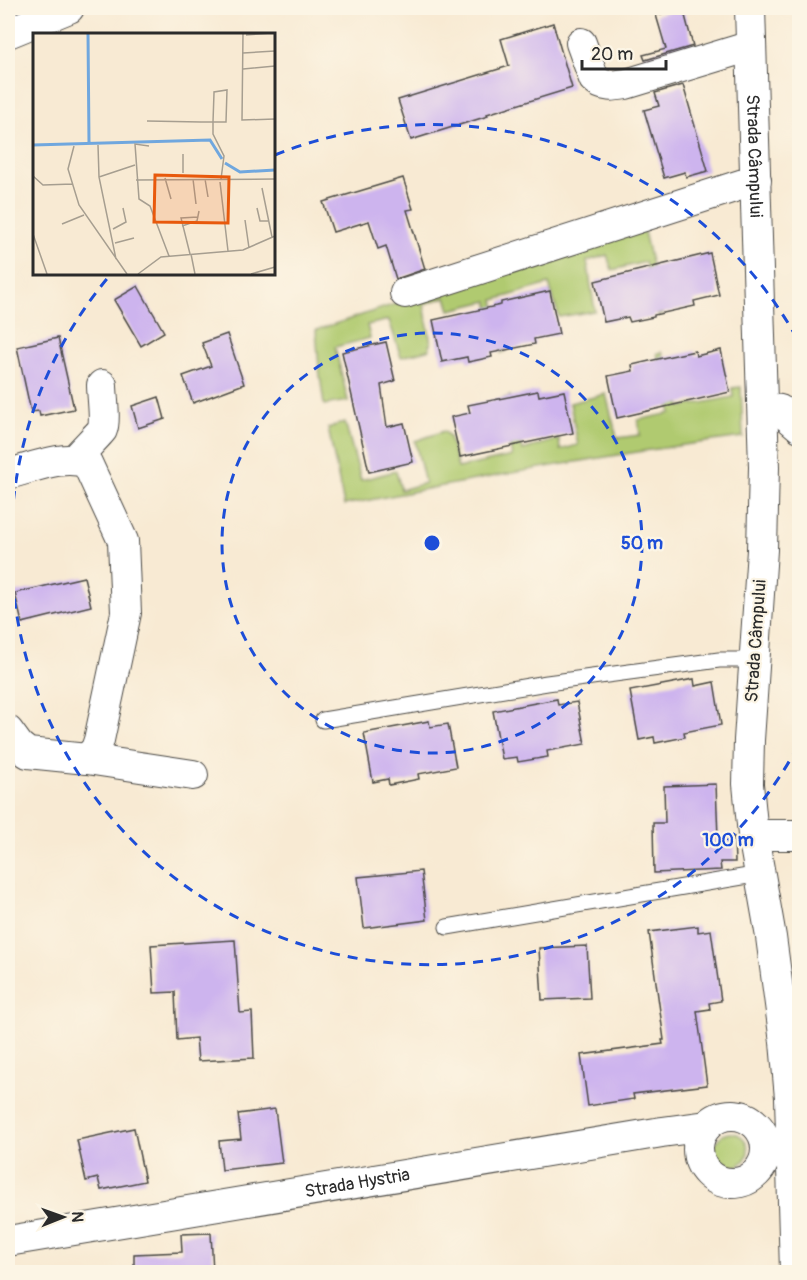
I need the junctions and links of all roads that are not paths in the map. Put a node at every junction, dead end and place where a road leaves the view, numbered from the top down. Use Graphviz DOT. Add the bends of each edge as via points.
graph roads {
  1 [pos="69,8"];
  2 [pos="750,8"];
  3 [pos="8,33"];
  4 [pos="581,43"];
  5 [pos="751,46"];
  6 [pos="756,180"];
  7 [pos="405,293"];
  8 [pos="102,386"];
  9 [pos="763,408"];
  10 [pos="800,426"];
  11 [pos="75,459"];
  12 [pos="8,474"];
  13 [pos="755,660"];
  14 [pos="324,720"];
  15 [pos="8,731"];
  16 [pos="87,759"];
  17 [pos="193,775"];
  18 [pos="753,835"];
  19 [pos="800,835"];
  20 [pos="760,874"];
  21 [pos="447,927"];
  22 [pos="707,1126"];
  23 [pos="785,1147"];
  24 [pos="8,1241"];
  25 [pos="795,1272"];
  1 -- 3 [label="street"];
  2 -- 5 [label="street, Strada Câmpului"];
  4 -- 5 [label="street" via="594,79 614,86"];
  5 -- 6 [label="street, Strada Câmpului"];
  6 -- 7 [label="street"];
  6 -- 9 [label="street, Strada Câmpului"];
  8 -- 11 [label="street" via="101,432"];
  9 -- 10 [label="street" via="780,410"];
  9 -- 13 [label="street, Strada Câmpului" via="762,550"];
  11 -- 12 [label="street"];
  11 -- 16 [label="street" via="87,463 123,541 126,601 99,740"];
  13 -- 14 [label="lane" via="719,660 547,683"];
  13 -- 18 [label="street, Strada Câmpului" via="748,784"];
  15 -- 16 [label="street" via="28,753"];
  16 -- 17 [label="street"];
  18 -- 19 [label="street"];
  18 -- 20 [label="street, Strada Câmpului"];
  20 -- 21 [label="lane"];
  20 -- 23 [label="street, Strada Câmpului" via="785,1042"];
  22 -- 23 [label="street, Strada Hystria" via="716,1119 737,1116 748,1119 762,1135"];
  22 -- 23 [label="street" via="698,1147 699,1158 703,1168 721,1182 743,1182 761,1168 765,1157"];
  22 -- 24 [label="street, Strada Hystria"];
  23 -- 25 [label="street, Strada Câmpului"];
}
